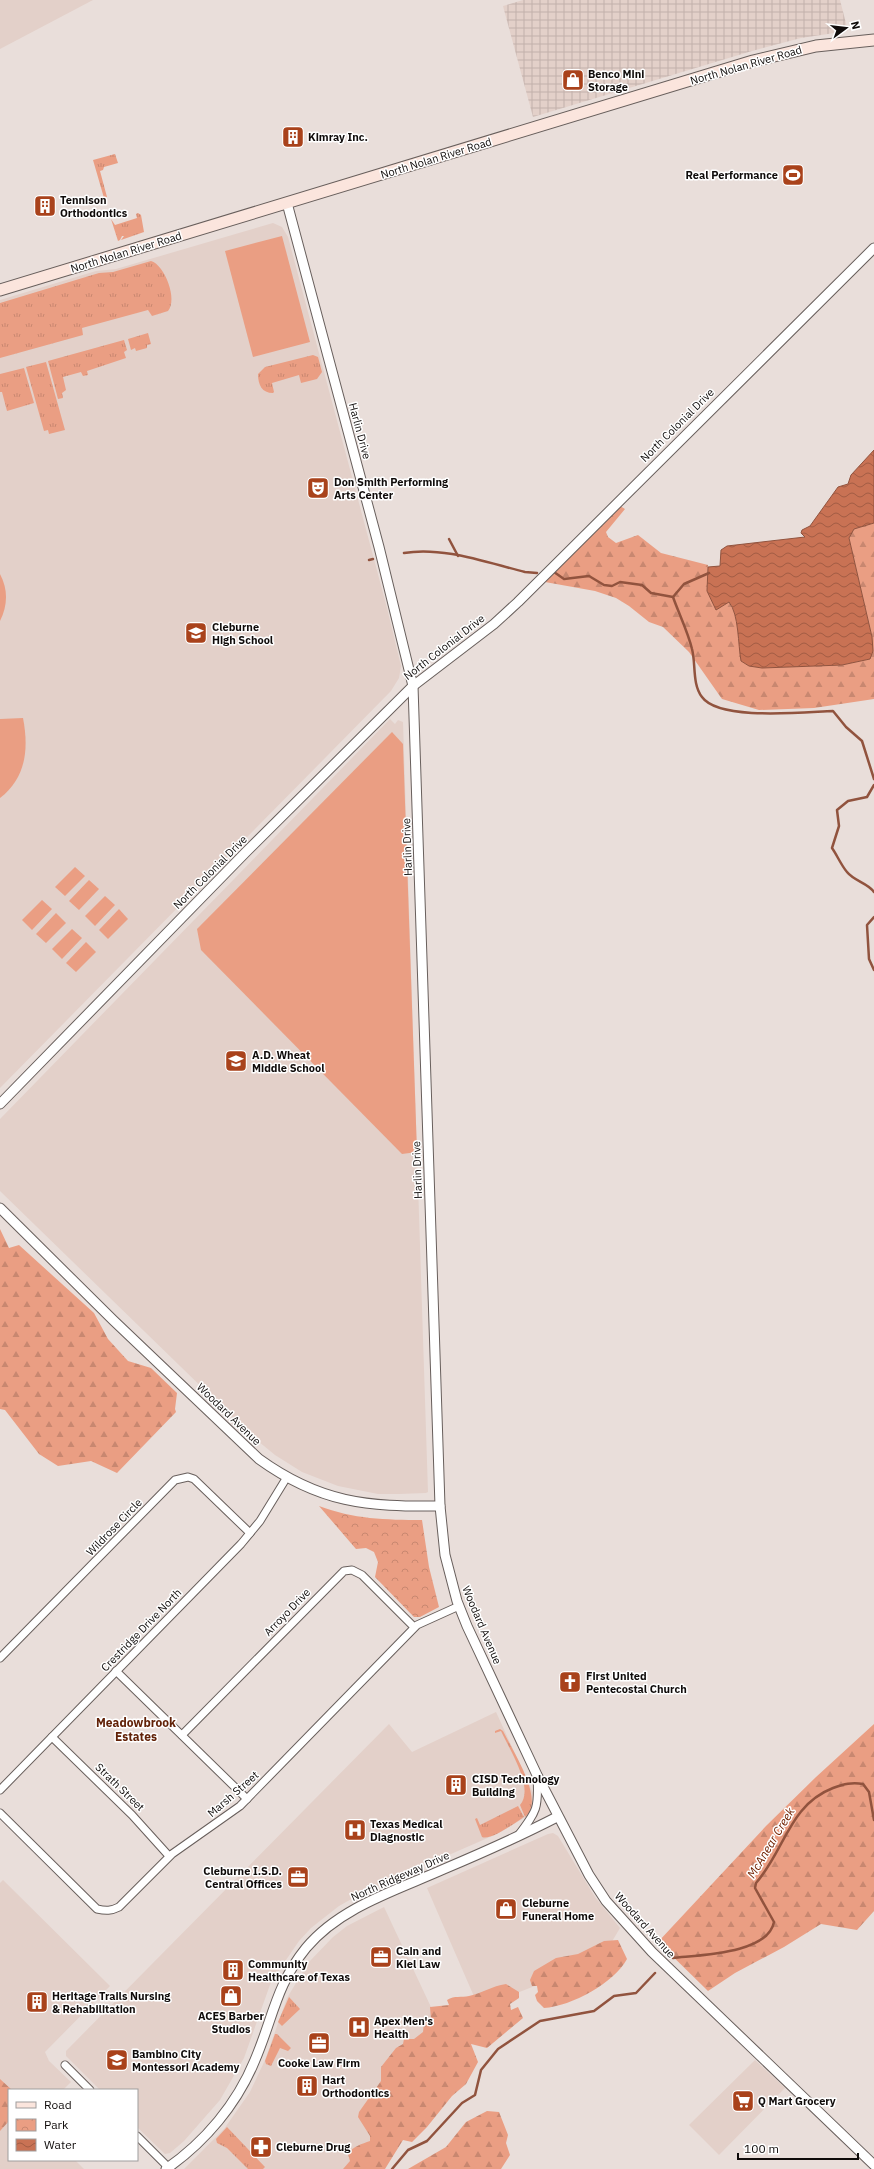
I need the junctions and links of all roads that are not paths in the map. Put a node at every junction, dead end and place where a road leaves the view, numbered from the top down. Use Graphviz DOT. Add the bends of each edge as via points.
graph roads {
  1 [pos="874,40"];
  2 [pos="287,203"];
  3 [pos="874,248"];
  4 [pos="0,290"];
  5 [pos="413,686"];
  6 [pos="0,1104"];
  7 [pos="0,1208"];
  8 [pos="287,1477"];
  9 [pos="440,1506"];
  10 [pos="250,1533"];
  11 [pos="459,1606"];
  12 [pos="414,1628"];
  13 [pos="0,1658"];
  14 [pos="116,1671"];
  15 [pos="182,1735"];
  16 [pos="52,1737"];
  17 [pos="537,1776"];
  18 [pos="0,1790"];
  19 [pos="247,1799"];
  20 [pos="0,1813"];
  21 [pos="557,1818"];
  22 [pos="516,1838"];
  23 [pos="169,1856"];
  24 [pos="66,2065"];
  25 [pos="89,2089"];
  26 [pos="138,2137"];
  27 [pos="874,2165"];
  28 [pos="171,2168"];
  1 -- 2 [label="main road, North Nolan River Road" via="816,46 760,59"];
  2 -- 4 [label="main road, North Nolan River Road"];
  2 -- 5 [label="street, Harlin Drive" via="379,547"];
  3 -- 5 [label="street, North Colonial Drive" via="518,602 494,624"];
  5 -- 6 [label="street, North Colonial Drive"];
  5 -- 9 [label="street, Harlin Drive"];
  7 -- 8 [label="street, Woodard Avenue" via="250,1451"];
  8 -- 9 [label="street, Woodard Avenue" via="324,1494 356,1503 395,1507"];
  8 -- 10 [label="street, Crestridge Drive North"];
  9 -- 11 [label="street, Woodard Avenue" via="445,1555"];
  10 -- 13 [label="street, Wildrose Circle" via="194,1479 188,1477 175,1480"];
  10 -- 14 [label="street, Crestridge Drive North"];
  11 -- 12 [label="street, Marsh Street" via="431,1617"];
  11 -- 17 [label="street, Woodard Avenue"];
  12 -- 15 [label="street, Arroyo Drive" via="362,1575 352,1570 344,1571"];
  12 -- 19 [label="street, Marsh Street"];
  14 -- 15 [label="street"];
  14 -- 16 [label="street, Crestridge Drive North"];
  15 -- 19 [label="street"];
  16 -- 18 [label="street, Crestridge Drive North"];
  16 -- 23 [label="street, Strath Street" via="132,1815"];
  17 -- 21 [label="street, Woodard Avenue"];
  17 -- 22 [label="street" via="537,1808"];
  19 -- 23 [label="street, Marsh Street" via="231,1814"];
  20 -- 23 [label="street, Marsh Street" via="97,1909 105,1911 119,1907"];
  21 -- 22 [label="street, North Ridgeway Drive"];
  21 -- 27 [label="street, Woodard Avenue" via="589,1874 626,1924"];
  22 -- 28 [label="street, North Ridgeway Drive" via="371,1901 338,1920 315,1939 299,1957 285,1980 256,2058 237,2095 207,2134"];
  24 -- 25 [label="street"];
  26 -- 28 [label="street"];
}
